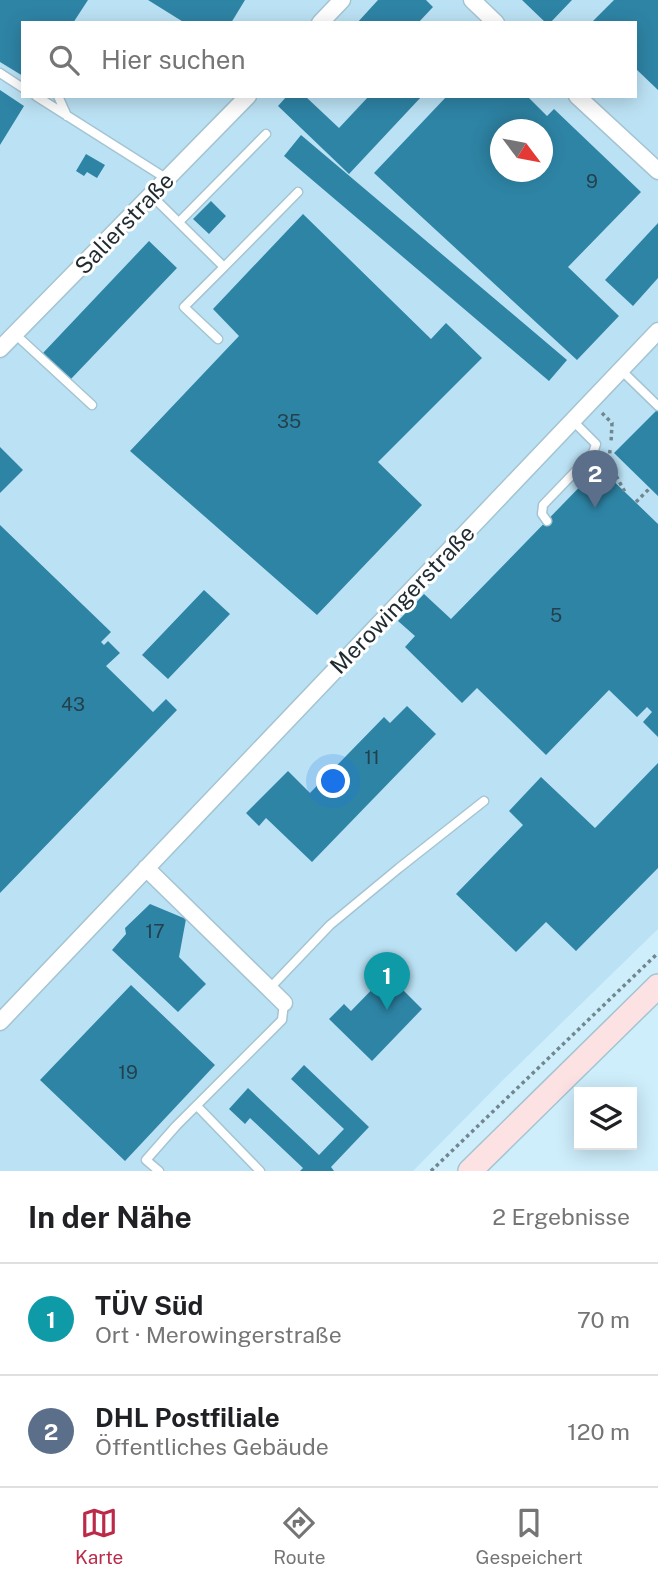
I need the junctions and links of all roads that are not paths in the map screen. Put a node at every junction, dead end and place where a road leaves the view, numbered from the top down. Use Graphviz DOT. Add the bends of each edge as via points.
graph roads {
  1 [pos="342,0"];
  2 [pos="472,0"];
  3 [pos="322,21"];
  4 [pos="494,21"];
  5 [pos="0,73"];
  6 [pos="21,87"];
  7 [pos="39,98"];
  8 [pos="59,98"];
  9 [pos="246,98"];
  10 [pos="579,98"];
  11 [pos="67,116"];
  12 [pos="266,134"];
  13 [pos="658,171"];
  14 [pos="167,179"];
  15 [pos="298,192"];
  16 [pos="151,195"];
  17 [pos="179,222"];
  18 [pos="224,267"];
  19 [pos="658,331"];
  20 [pos="15,334"];
  21 [pos="218,339"];
  22 [pos="0,349"];
  23 [pos="621,370"];
  24 [pos="92,405"];
  25 [pos="658,406"];
  26 [pos="573,421"];
  27 [pos="547,521"];
  28 [pos="484,802"];
  29 [pos="146,868"];
  30 [pos="658,986"];
  31 [pos="269,989"];
  32 [pos="284,1003"];
  33 [pos="0,1022"];
  34 [pos="197,1106"];
  35 [pos="159,1171"];
  36 [pos="260,1171"];
  37 [pos="470,1171"];
  1 -- 3 [label="street"];
  2 -- 4 [label="street"];
  5 -- 6 [label="lane"];
  7 -- 11 [label="lane"];
  8 -- 11 [label="lane"];
  9 -- 14 [label="street, Salierstraße"];
  10 -- 13 [label="street"];
  11 -- 14 [label="lane"];
  12 -- 17 [label="lane"];
  14 -- 16 [label="street, Salierstraße"];
  15 -- 18 [label="lane"];
  16 -- 17 [label="lane"];
  16 -- 20 [label="street, Salierstraße"];
  17 -- 18 [label="lane"];
  18 -- 21 [label="lane" via="184,307"];
  19 -- 23 [label="street, Merowingerstraße"];
  20 -- 22 [label="street, Salierstraße"];
  20 -- 24 [label="lane"];
  23 -- 25 [label="lane"];
  23 -- 26 [label="street, Merowingerstraße"];
  26 -- 27 [label="lane" via="596,444 593,453 543,505"];
  26 -- 29 [label="street, Merowingerstraße"];
  28 -- 31 [label="lane" via="330,925"];
  29 -- 31 [label="street"];
  29 -- 33 [label="street, Merowingerstraße"];
  30 -- 37 [label="main road"];
  31 -- 32 [label="street"];
  32 -- 34 [label="lane" via="282,1020"];
  34 -- 35 [label="lane" via="146,1160"];
  34 -- 36 [label="lane"];
}
